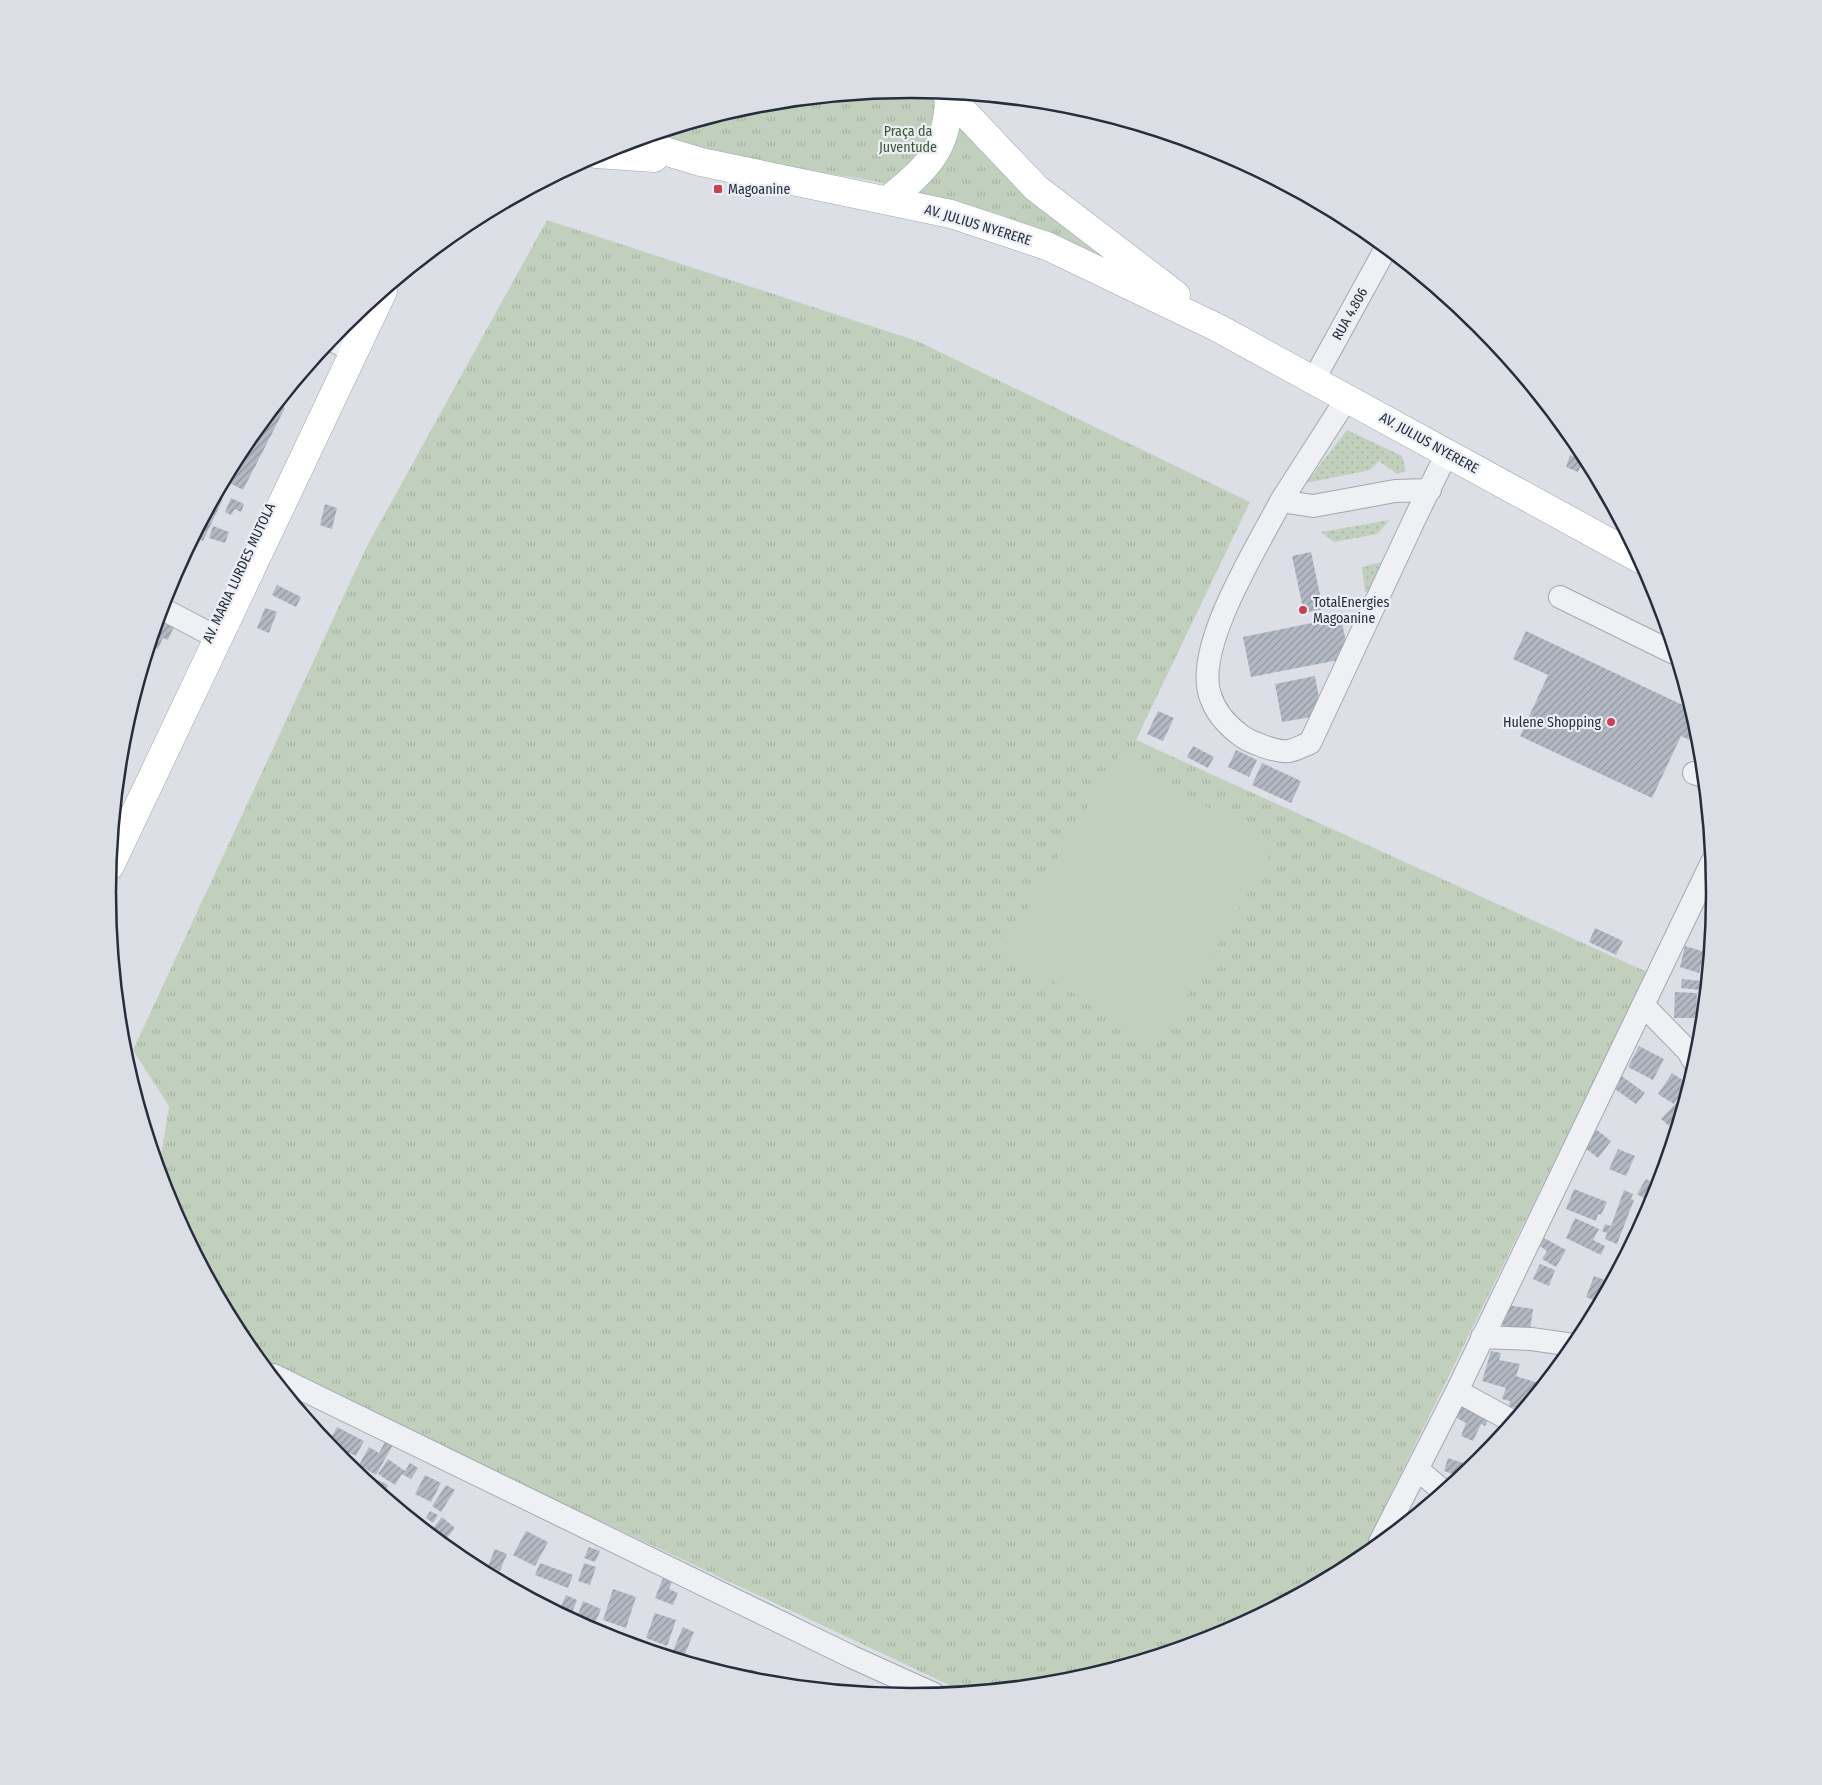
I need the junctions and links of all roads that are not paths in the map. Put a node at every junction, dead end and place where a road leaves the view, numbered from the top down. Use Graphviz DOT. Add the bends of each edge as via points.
graph roads {
  1 [pos="947,99"];
  2 [pos="952,99"];
  3 [pos="643,144"];
  4 [pos="613,156"];
  5 [pos="712,165"];
  6 [pos="888,200"];
  7 [pos="1383,253"];
  8 [pos="377,305"];
  9 [pos="1218,328"];
  10 [pos="338,343"];
  11 [pos="1313,381"];
  12 [pos="1347,398"];
  13 [pos="1447,453"];
  14 [pos="1430,490"];
  15 [pos="1281,502"];
  16 [pos="1629,553"];
  17 [pos="1560,597"];
  18 [pos="168,612"];
  19 [pos="210,634"];
  20 [pos="1666,644"];
  21 [pos="120,825"];
  22 [pos="118,850"];
  23 [pos="1706,884"];
  24 [pos="1644,1006"];
  25 [pos="1690,1054"];
  26 [pos="1482,1337"];
  27 [pos="1565,1344"];
  28 [pos="283,1380"];
  29 [pos="1456,1391"];
  30 [pos="1507,1419"];
  31 [pos="1417,1469"];
  32 [pos="1438,1487"];
  33 [pos="1386,1529"];
  34 [pos="920,1688"];
  1 -- 6 [label="main road" via="949,118 941,143 929,164"];
  2 -- 9 [label="main road, AV. JULIUS NYERERE" via="1036,188"];
  3 -- 5 [label="main road, AV. JULIUS NYERERE"];
  4 -- 5 [label="main road"];
  5 -- 6 [label="main road, AV. JULIUS NYERERE"];
  6 -- 9 [label="main road, AV. JULIUS NYERERE" via="951,214 1047,246"];
  7 -- 11 [label="street, RUA 4.806"];
  8 -- 22 [label="main road"];
  9 -- 11 [label="main road, AV. JULIUS NYERERE"];
  10 -- 19 [label="main road, AV. MARIA LURDES MUTOLA"];
  11 -- 12 [label="main road, AV. JULIUS NYERERE"];
  12 -- 13 [label="main road, AV. JULIUS NYERERE"];
  12 -- 15 [label="street"];
  13 -- 14 [label="street"];
  13 -- 16 [label="main road, AV. JULIUS NYERERE"];
  14 -- 15 [label="street" via="1395,491 1313,506"];
  14 -- 15 [label="street" via="1310,743 1288,751 1244,739 1223,721 1210,694 1209,670 1213,642 1227,606"];
  17 -- 20 [label="street"];
  18 -- 19 [label="street"];
  19 -- 21 [label="main road, AV. MARIA LURDES MUTOLA"];
  23 -- 24 [label="street"];
  24 -- 25 [label="street"];
  24 -- 26 [label="street"];
  26 -- 27 [label="street"];
  26 -- 29 [label="street"];
  28 -- 34 [label="street"];
  29 -- 30 [label="street"];
  29 -- 31 [label="street"];
  31 -- 32 [label="street"];
  31 -- 33 [label="street"];
}
